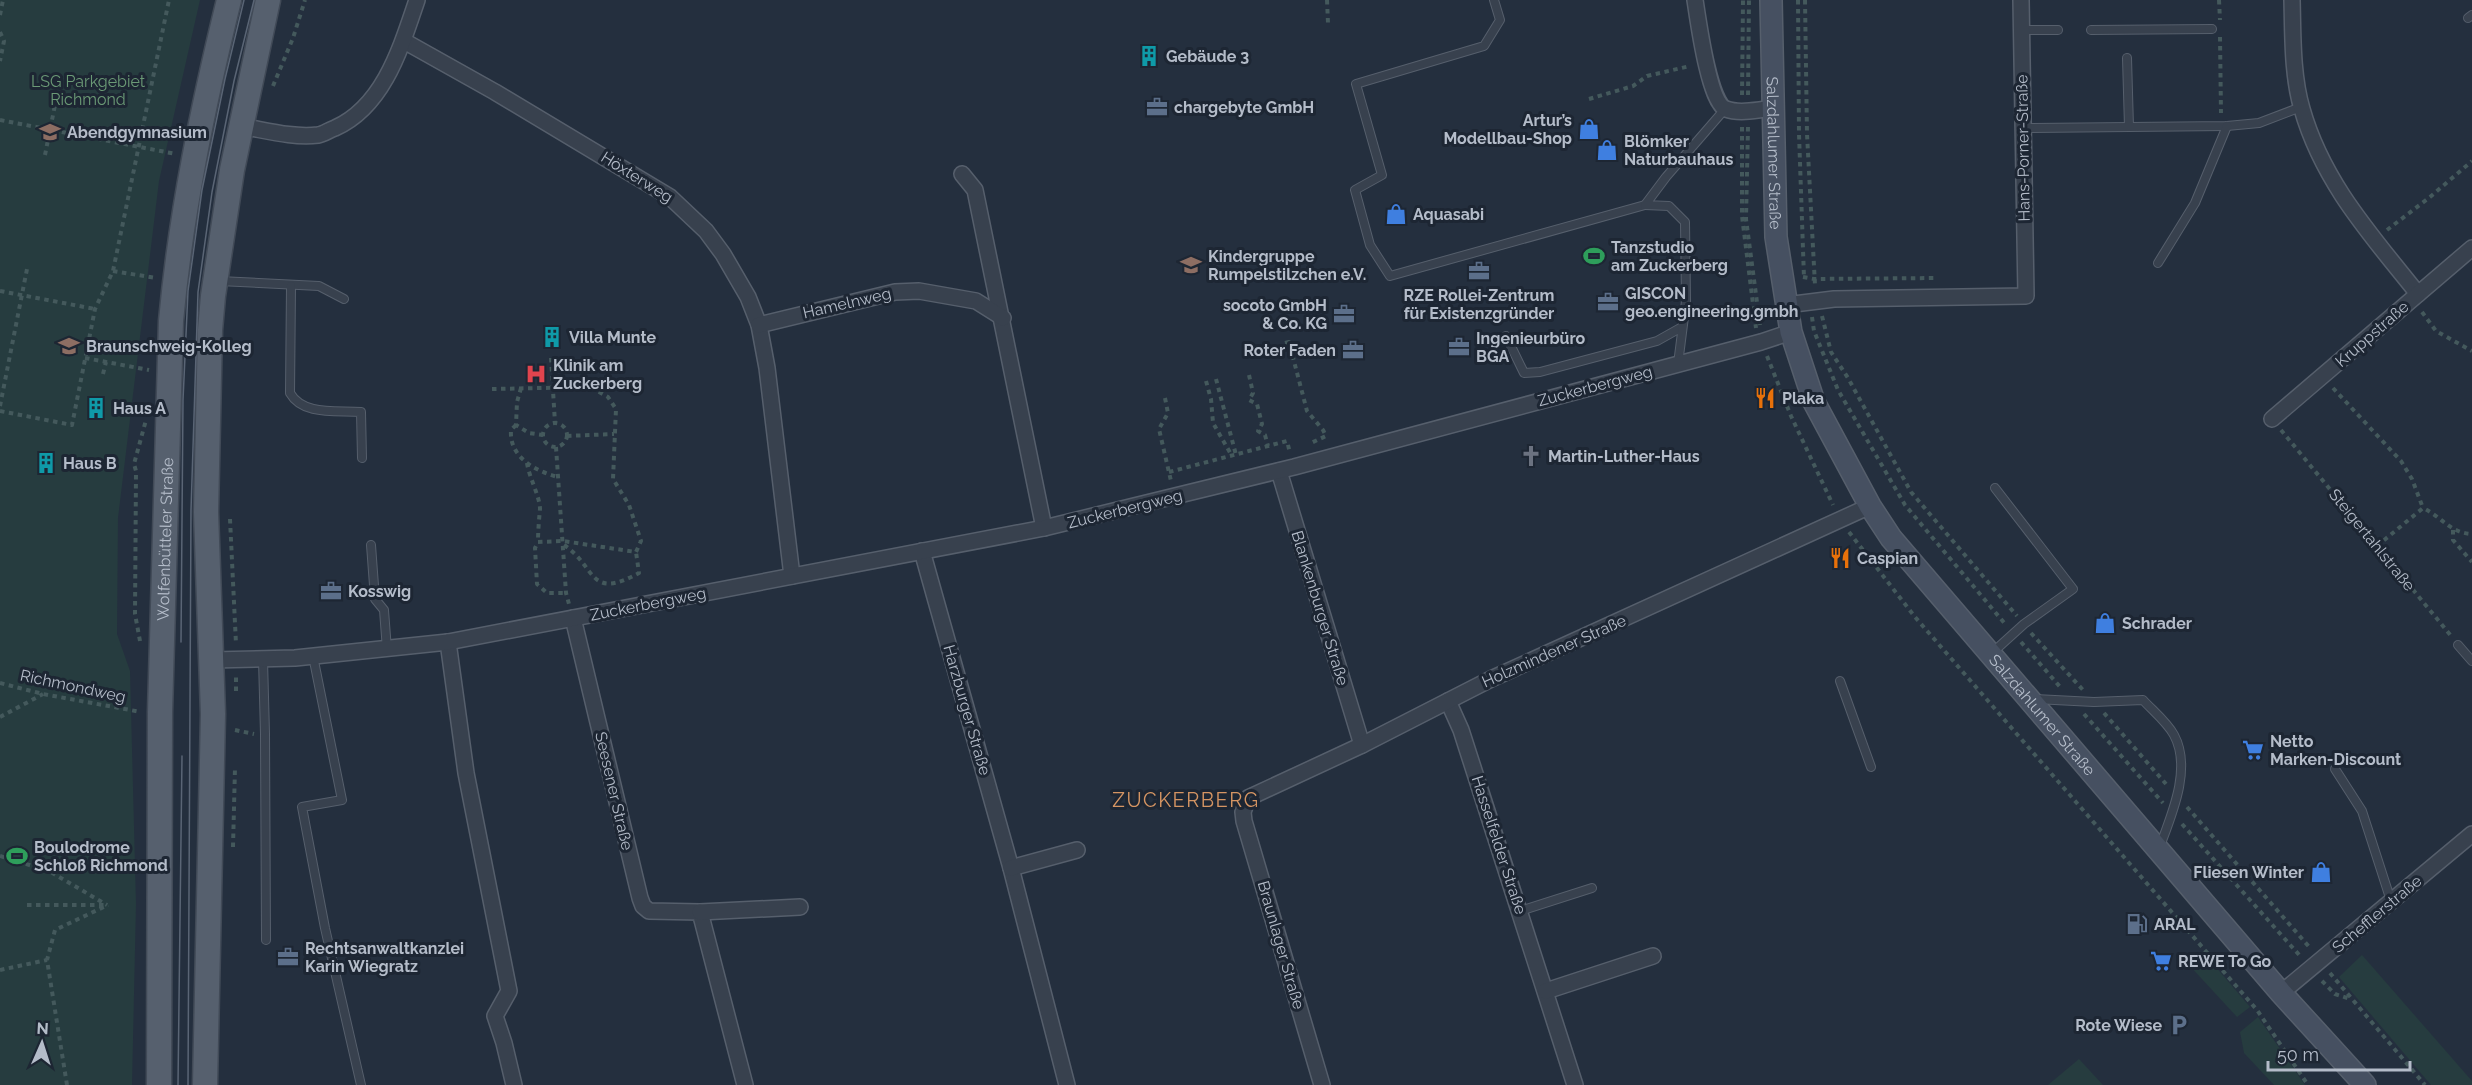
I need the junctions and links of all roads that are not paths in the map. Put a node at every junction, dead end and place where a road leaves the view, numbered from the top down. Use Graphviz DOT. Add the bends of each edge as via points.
graph roads {
  1 [pos="229,0"];
  2 [pos="268,0"];
  3 [pos="417,0"];
  4 [pos="1494,0"];
  5 [pos="1695,0"];
  6 [pos="1771,0"];
  7 [pos="2021,0"];
  8 [pos="2292,0"];
  9 [pos="2212,29"];
  10 [pos="2022,30"];
  11 [pos="2058,30"];
  12 [pos="2091,30"];
  13 [pos="404,42"];
  14 [pos="2127,58"];
  15 [pos="2301,107"];
  16 [pos="1772,108"];
  17 [pos="1725,109"];
  18 [pos="240,126"];
  19 [pos="2224,126"];
  20 [pos="2022,128"];
  21 [pos="2129,128"];
  22 [pos="962,174"];
  23 [pos="1645,205"];
  24 [pos="2472,248"];
  25 [pos="2158,263"];
  26 [pos="215,281"];
  27 [pos="291,286"];
  28 [pos="2415,297"];
  29 [pos="344,299"];
  30 [pos="1786,305"];
  31 [pos="1003,318"];
  32 [pos="759,325"];
  33 [pos="1682,327"];
  34 [pos="1791,332"];
  35 [pos="1506,336"];
  36 [pos="1678,364"];
  37 [pos="2272,419"];
  38 [pos="362,458"];
  39 [pos="1279,471"];
  40 [pos="1995,488"];
  41 [pos="1870,506"];
  42 [pos="1044,528"];
  43 [pos="372,545"];
  44 [pos="922,551"];
  45 [pos="792,576"];
  46 [pos="573,618"];
  47 [pos="448,642"];
  48 [pos="2458,645"];
  49 [pos="387,650"];
  50 [pos="1991,654"];
  51 [pos="313,656"];
  52 [pos="212,660"];
  53 [pos="263,660"];
  54 [pos="2472,662"];
  55 [pos="1840,681"];
  56 [pos="2030,699"];
  57 [pos="1448,701"];
  58 [pos="1362,745"];
  59 [pos="1871,767"];
  60 [pos="2335,769"];
  61 [pos="1244,805"];
  62 [pos="2472,834"];
  63 [pos="1077,850"];
  64 [pos="2158,850"];
  65 [pos="1011,868"];
  66 [pos="1592,888"];
  67 [pos="2391,902"];
  68 [pos="800,907"];
  69 [pos="1520,911"];
  70 [pos="700,912"];
  71 [pos="266,940"];
  72 [pos="1653,956"];
  73 [pos="1546,991"];
  74 [pos="2281,993"];
  75 [pos="159,1085"];
  76 [pos="205,1085"];
  77 [pos="361,1085"];
  78 [pos="514,1085"];
  79 [pos="745,1085"];
  80 [pos="1067,1085"];
  81 [pos="1322,1085"];
  82 [pos="1575,1085"];
  83 [pos="2364,1085"];
  1 -- 75 [label="main road, Wolfenbütteler Straße" via="196,144 171,321 160,712"];
  2 -- 18 [label="main road"];
  3 -- 13 [label="street"];
  4 -- 23 [label="lane" via="1500,20 1484,46 1356,84 1382,176 1354,190 1370,245 1390,276"];
  5 -- 17 [label="street" via="1718,103"];
  6 -- 16 [label="main road, Salzdahlumer Straße"];
  7 -- 10 [label="street, Hans-Porner-Straße"];
  8 -- 15 [label="street"];
  9 -- 12 [label="lane"];
  10 -- 11 [label="lane"];
  10 -- 20 [label="street, Hans-Porner-Straße"];
  13 -- 18 [label="street" via="369,105 343,124 320,134 297,135"];
  13 -- 32 [label="street, Höxterweg" via="670,196 723,254"];
  14 -- 21 [label="lane"];
  15 -- 19 [label="lane" via="2259,123"];
  15 -- 28 [label="street" via="2316,149 2340,196"];
  16 -- 17 [label="street"];
  16 -- 30 [label="main road, Salzdahlumer Straße" via="1776,237"];
  17 -- 23 [label="lane"];
  18 -- 26 [label="main road"];
  19 -- 21 [label="lane"];
  19 -- 25 [label="lane" via="2195,203"];
  20 -- 21 [label="lane"];
  20 -- 30 [label="street, Hans-Porner-Straße" via="2026,296"];
  22 -- 31 [label="street" via="975,190"];
  23 -- 33 [label="lane" via="1669,206 1685,222 1686,301"];
  24 -- 28 [label="street, Kruppstraße"];
  26 -- 27 [label="lane"];
  26 -- 52 [label="main road" via="210,330 206,512"];
  27 -- 29 [label="lane" via="319,286"];
  27 -- 38 [label="lane" via="290,393 306,408 361,412"];
  28 -- 37 [label="street, Kruppstraße"];
  30 -- 34 [label="main road, Salzdahlumer Straße"];
  31 -- 32 [label="street, Hamelnweg" via="976,301 919,291 895,292"];
  31 -- 42 [label="street"];
  32 -- 45 [label="street, Höxterweg"];
  33 -- 35 [label="lane" via="1657,341 1524,373"];
  33 -- 36 [label="lane"];
  34 -- 36 [label="street, Zuckerbergweg"];
  34 -- 41 [label="main road, Salzdahlumer Straße" via="1814,402"];
  36 -- 39 [label="street, Zuckerbergweg"];
  39 -- 42 [label="street, Zuckerbergweg"];
  39 -- 58 [label="street, Blankenburger Straße"];
  40 -- 50 [label="lane" via="2073,590 2024,624"];
  41 -- 50 [label="main road, Salzdahlumer Straße" via="1891,538"];
  41 -- 57 [label="street, Holzmindener Straße"];
  42 -- 44 [label="street, Zuckerbergweg"];
  43 -- 49 [label="lane" via="375,599 384,610"];
  44 -- 45 [label="street, Zuckerbergweg"];
  44 -- 65 [label="street, Harzburger Straße"];
  45 -- 46 [label="street, Zuckerbergweg"];
  46 -- 47 [label="street, Zuckerbergweg"];
  46 -- 70 [label="street, Seesener Straße" via="643,906 649,910"];
  47 -- 49 [label="street, Zuckerbergweg"];
  47 -- 78 [label="street" via="466,773 508,991 495,1016"];
  48 -- 54 [label="lane"];
  49 -- 51 [label="street, Zuckerbergweg"];
  50 -- 56 [label="main road, Salzdahlumer Straße"];
  51 -- 53 [label="street, Zuckerbergweg"];
  51 -- 77 [label="lane" via="342,800 302,807"];
  52 -- 53 [label="street, Zuckerbergweg"];
  52 -- 76 [label="main road"];
  53 -- 71 [label="lane"];
  55 -- 59 [label="lane"];
  56 -- 64 [label="main road, Salzdahlumer Straße"];
  56 -- 64 [label="lane" via="2143,700 2174,735 2180,758 2178,797"];
  57 -- 58 [label="street, Holzmindener Straße"];
  57 -- 69 [label="street, Hasselfelder Straße"];
  58 -- 61 [label="street, Holzmindener Straße" via="1256,793"];
  60 -- 67 [label="lane" via="2362,811"];
  61 -- 81 [label="street, Braunlager Straße" via="1244,821"];
  62 -- 67 [label="street, Schefflerstraße"];
  63 -- 65 [label="street"];
  64 -- 74 [label="main road, Salzdahlumer Straße"];
  65 -- 80 [label="street, Harzburger Straße"];
  66 -- 69 [label="lane"];
  67 -- 74 [label="street, Schefflerstraße"];
  68 -- 70 [label="street, Seesener Straße"];
  69 -- 73 [label="street, Hasselfelder Straße"];
  70 -- 79 [label="street"];
  72 -- 73 [label="street"];
  73 -- 82 [label="street, Hasselfelder Straße"];
  74 -- 83 [label="main road, Salzdahlumer Straße"];
}
